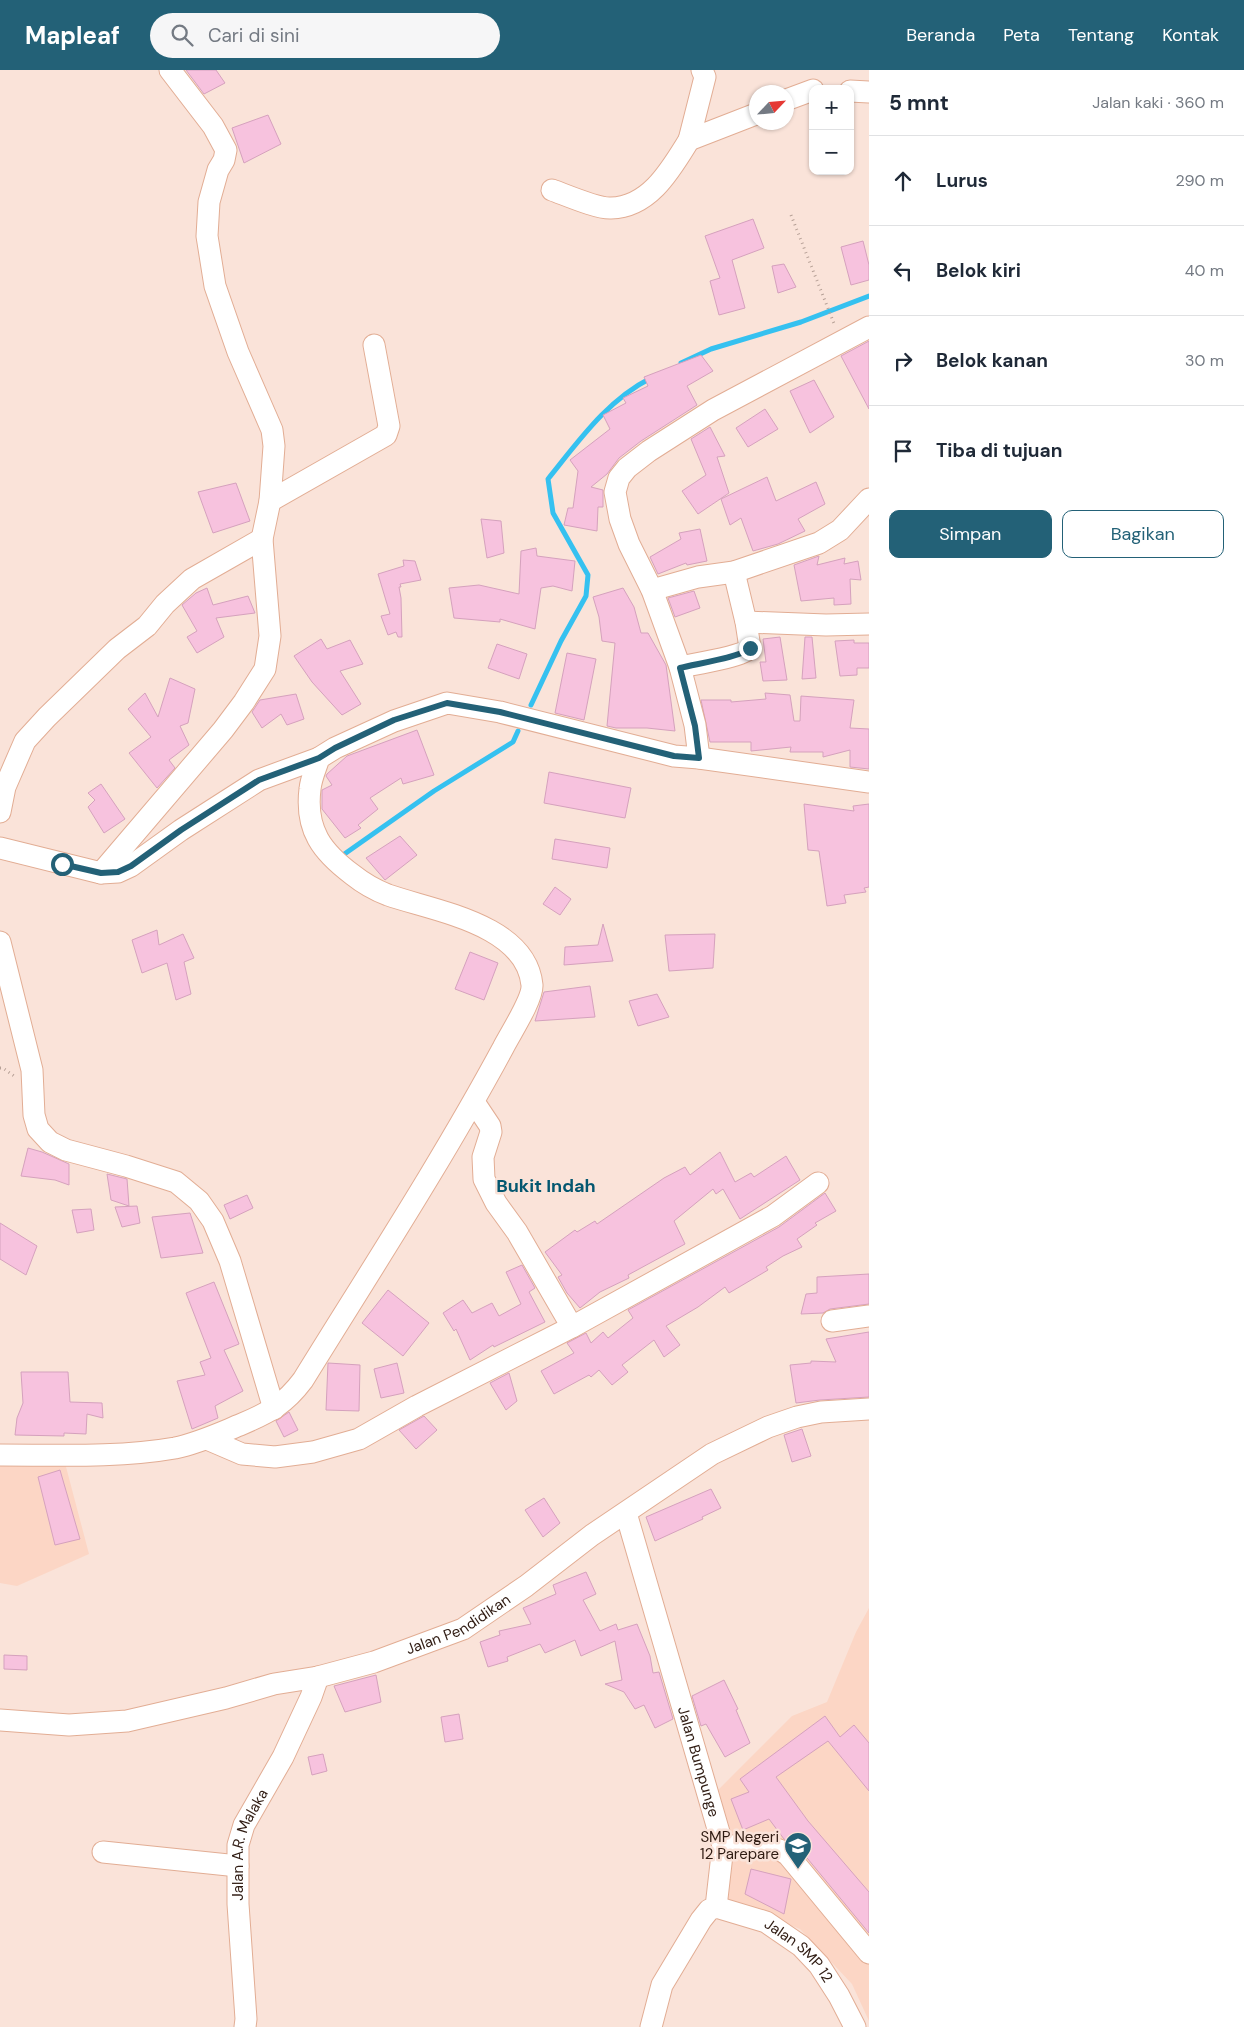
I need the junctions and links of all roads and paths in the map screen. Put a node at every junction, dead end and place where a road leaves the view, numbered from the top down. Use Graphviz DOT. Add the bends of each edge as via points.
graph roads {
  1 [pos="170,70"];
  2 [pos="705,72"];
  3 [pos="809,91"];
  4 [pos="854,91"];
  5 [pos="869,92"];
  6 [pos="794,97"];
  7 [pos="749,117"];
  8 [pos="690,140"];
  9 [pos="552,190"];
  10 [pos="791,215"];
  11 [pos="833,322"];
  12 [pos="869,327"];
  13 [pos="374,345"];
  14 [pos="869,498"];
  15 [pos="270,501"];
  16 [pos="262,539"];
  17 [pos="734,572"];
  18 [pos="652,590"];
  19 [pos="746,622"];
  20 [pos="869,624"];
  21 [pos="680,668"];
  22 [pos="319,758"];
  23 [pos="699,758"];
  24 [pos="869,782"];
  25 [pos="0,812"];
  26 [pos="0,848"];
  27 [pos="101,873"];
  28 [pos="0,945"];
  29 [pos="474,1102"];
  30 [pos="818,1183"];
  31 [pos="869,1316"];
  32 [pos="832,1321"];
  33 [pos="572,1327"];
  34 [pos="274,1409"];
  35 [pos="869,1409"];
  36 [pos="207,1440"];
  37 [pos="0,1455"];
  38 [pos="626,1512"];
  39 [pos="318,1677"];
  40 [pos="0,1720"];
  41 [pos="723,1846"];
  42 [pos="103,1852"];
  43 [pos="238,1866"];
  44 [pos="716,1907"];
  45 [pos="869,1954"];
  46 [pos="245,2027"];
  47 [pos="651,2027"];
  48 [pos="855,2027"];
  1 -- 15 [label="street" via="213,126 226,150 209,202 207,236 215,286 238,352 272,430"];
  2 -- 8 [label="street"];
  3 -- 6 [label="street"];
  4 -- 5 [label="street"];
  7 -- 8 [label="street"];
  8 -- 9 [label="street" via="648,195 632,203 610,209"];
  10 -- 11 [label="path"];
  12 -- 18 [label="street" via="713,410 627,468 619,478 615,492 620,519"];
  13 -- 15 [label="street" via="390,426 386,435"];
  14 -- 17 [label="street" via="840,530 819,543"];
  15 -- 16 [label="street"];
  16 -- 25 [label="street" via="192,579 147,626 117,649 47,716 25,741 6,787"];
  16 -- 27 [label="street" via="270,636 265,669 223,730"];
  17 -- 18 [label="street" via="698,577"];
  17 -- 19 [label="street"];
  18 -- 21 [label="street"];
  19 -- 20 [label="street"];
  19 -- 21 [label="street" via="748,651"];
  21 -- 23 [label="street" via="695,726"];
  22 -- 23 [label="street" via="394,720 447,703 500,712 674,756"];
  22 -- 27 [label="street" via="259,780 131,866 118,872"];
  22 -- 29 [label="street" via="310,786 311,819 316,836 333,860 365,884 386,894 468,919 492,932 516,948 528,972 532,987 525,1006"];
  23 -- 24 [label="street"];
  26 -- 27 [label="street"];
  28 -- 34 [label="street" via="32,1070 34,1115 38,1129 50,1142 66,1150 176,1182 200,1201 230,1261"];
  29 -- 33 [label="street" via="491,1132 483,1157 484,1179"];
  29 -- 34 [label="street" via="303,1380"];
  30 -- 33 [label="street" via="773,1216"];
  31 -- 32 [label="street"];
  33 -- 36 [label="street" via="416,1406 359,1439 313,1452 275,1457 242,1454"];
  34 -- 36 [label="street"];
  35 -- 38 [label="street, Jalan Pendidikan" via="821,1412 768,1427 712,1454"];
  36 -- 37 [label="street" via="174,1448 120,1453"];
  38 -- 39 [label="street, Jalan Pendidikan" via="463,1629 374,1662"];
  38 -- 41 [label="street, Jalan Bumpunge"];
  39 -- 40 [label="street, Jalan Pendidikan" via="274,1684 126,1721 69,1725"];
  39 -- 43 [label="street, Jalan A.R. Malaka" via="283,1757 244,1825 238,1845"];
  41 -- 44 [label="street, Jalan Bumpunge"];
  41 -- 45 [label="street" via="780,1849"];
  42 -- 43 [label="street"];
  43 -- 46 [label="street, Jalan A.R. Malaka"];
  44 -- 47 [label="street" via="701,1920 662,1985"];
  44 -- 48 [label="street, Jalan SMP 12" via="766,1922 801,1946 819,1965"];
}
